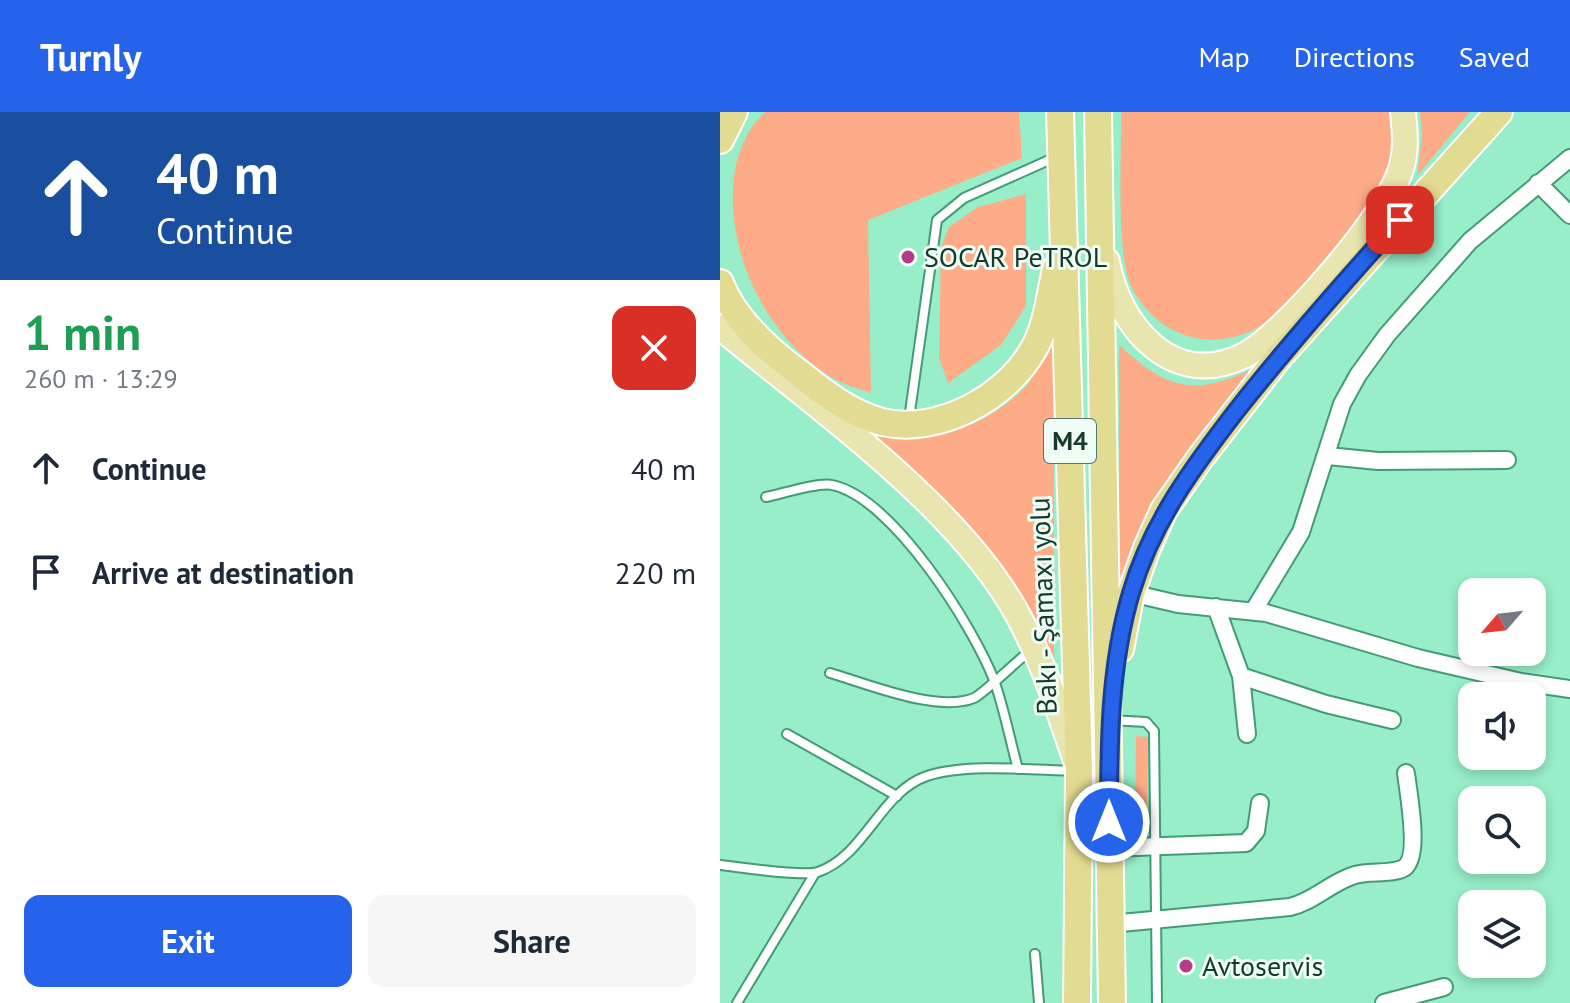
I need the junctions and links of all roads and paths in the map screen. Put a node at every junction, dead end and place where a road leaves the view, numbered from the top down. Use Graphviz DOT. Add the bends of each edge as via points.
graph roads {
  1 [pos="734,112"];
  2 [pos="1060,112"];
  3 [pos="1098,112"];
  4 [pos="1403,112"];
  5 [pos="1499,112"];
  6 [pos="720,140"];
  7 [pos="1061,154"];
  8 [pos="1570,158"];
  9 [pos="1538,183"];
  10 [pos="1570,215"];
  11 [pos="1101,226"];
  12 [pos="1064,234"];
  13 [pos="720,283"];
  14 [pos="720,327"];
  15 [pos="909,423"];
  16 [pos="1328,456"];
  17 [pos="1507,460"];
  18 [pos="766,497"];
  19 [pos="1131,593"];
  20 [pos="1216,607"];
  21 [pos="1254,610"];
  22 [pos="1034,647"];
  23 [pos="830,673"];
  24 [pos="1241,676"];
  25 [pos="993,679"];
  26 [pos="1497,682"];
  27 [pos="1546,689"];
  28 [pos="1570,689"];
  29 [pos="1109,720"];
  30 [pos="1392,720"];
  31 [pos="787,734"];
  32 [pos="1247,734"];
  33 [pos="1018,769"];
  34 [pos="1079,771"];
  35 [pos="1406,773"];
  36 [pos="897,796"];
  37 [pos="1260,803"];
  38 [pos="1157,847"];
  39 [pos="1109,848"];
  40 [pos="720,865"];
  41 [pos="815,873"];
  42 [pos="1157,920"];
  43 [pos="1110,924"];
  44 [pos="1035,954"];
  45 [pos="1444,987"];
  46 [pos="737,1003"];
  47 [pos="1039,1003"];
  48 [pos="1077,1003"];
  49 [pos="1112,1003"];
  50 [pos="1157,1003"];
  51 [pos="1384,1003"];
  1 -- 6 [label="highway"];
  2 -- 7 [label="highway, Bakı - Şamaxı yolu / M4"];
  3 -- 11 [label="highway, M4"];
  4 -- 11 [label="main road" via="1401,171 1387,202 1274,334 1242,357 1198,366 1170,359 1149,345 1115,298"];
  5 -- 19 [label="highway" via="1278,358 1201,457 1164,510"];
  7 -- 12 [label="highway, Bakı - Şamaxı yolu / M4"];
  7 -- 15 [label="lane" via="964,198 937,220"];
  8 -- 9 [label="street"];
  9 -- 10 [label="street"];
  9 -- 16 [label="street" via="1461,250 1387,335 1342,404"];
  11 -- 29 [label="highway, M4"];
  12 -- 15 [label="highway" via="1043,323 1025,363 1005,384 963,411"];
  12 -- 34 [label="highway, Bakı - Şamaxı yolu / M4"];
  13 -- 15 [label="highway" via="743,322 826,395 884,422"];
  14 -- 22 [label="main road" via="938,513 1002,589"];
  16 -- 17 [label="street"];
  16 -- 21 [label="street" via="1301,532"];
  18 -- 25 [label="lane" via="831,484 897,527 931,569"];
  19 -- 20 [label="street"];
  19 -- 29 [label="highway"];
  20 -- 21 [label="street"];
  20 -- 24 [label="street"];
  21 -- 26 [label="street"];
  22 -- 25 [label="lane"];
  22 -- 34 [label="main road"];
  23 -- 25 [label="lane" via="938,702 974,698"];
  24 -- 30 [label="street"];
  24 -- 32 [label="street"];
  25 -- 33 [label="lane"];
  27 -- 28 [label="street"];
  29 -- 38 [label="lane" via="1146,722 1154,731"];
  29 -- 39 [label="highway, M4"];
  31 -- 36 [label="lane"];
  33 -- 34 [label="lane"];
  33 -- 36 [label="lane" via="943,772 926,776"];
  34 -- 48 [label="highway, Bakı - Şamaxı yolu / M4"];
  35 -- 42 [label="street" via="1413,848 1411,862 1403,869 1354,875 1309,902 1290,907"];
  36 -- 41 [label="lane" via="844,857"];
  37 -- 38 [label="street" via="1256,831 1246,843"];
  38 -- 39 [label="street"];
  38 -- 42 [label="lane"];
  39 -- 43 [label="highway, M4"];
  40 -- 41 [label="lane"];
  41 -- 46 [label="lane"];
  42 -- 43 [label="street"];
  42 -- 50 [label="lane"];
  43 -- 49 [label="highway, M4"];
  44 -- 47 [label="lane"];
  45 -- 51 [label="street"];
}
